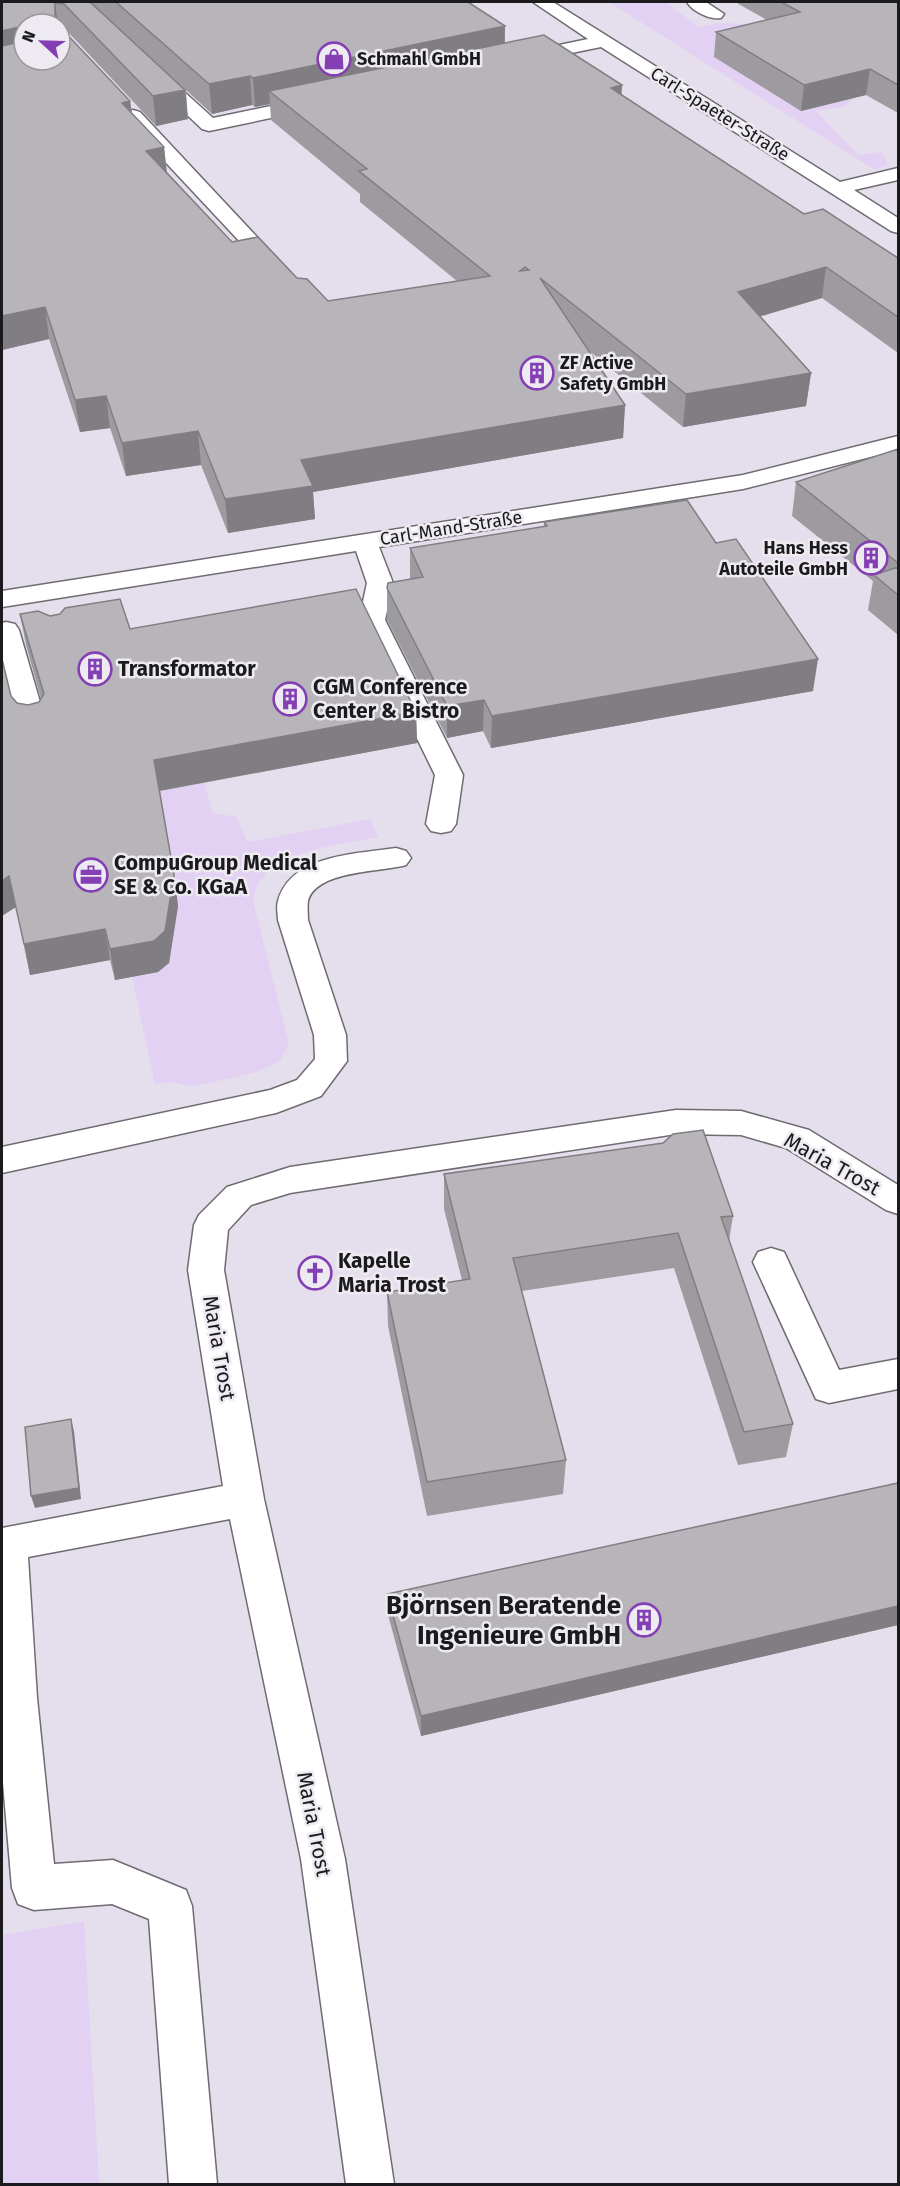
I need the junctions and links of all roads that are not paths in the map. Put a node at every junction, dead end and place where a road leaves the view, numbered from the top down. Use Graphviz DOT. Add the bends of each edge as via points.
graph roads {
  1 [pos="542,2"];
  2 [pos="695,2"];
  3 [pos="715,14"];
  4 [pos="603,41"];
  5 [pos="506,55"];
  6 [pos="142,63"];
  7 [pos="334,99"];
  8 [pos="123,105"];
  9 [pos="898,174"];
  10 [pos="839,188"];
  11 [pos="898,227"];
  12 [pos="292,286"];
  13 [pos="898,443"];
  14 [pos="365,542"];
  15 [pos="2,599"];
  16 [pos="12,629"];
  17 [pos="33,726"];
  18 [pos="441,824"];
  19 [pos="396,858"];
  20 [pos="2,1160"];
  21 [pos="898,1201"];
  22 [pos="771,1262"];
  23 [pos="898,1374"];
  24 [pos="245,1499"];
  25 [pos="4,1545"];
  26 [pos="193,2184"];
  27 [pos="370,2184"];
  1 -- 4 [label="street, Carl-Spaeter-Straße"];
  2 -- 3 [label="street"];
  4 -- 5 [label="street" via="526,57"];
  4 -- 10 [label="street, Carl-Spaeter-Straße"];
  6 -- 7 [label="street" via="209,125"];
  8 -- 12 [label="street"];
  9 -- 10 [label="street"];
  10 -- 11 [label="street, Carl-Spaeter-Straße"];
  13 -- 14 [label="street, Carl-Mand-Straße" via="743,482"];
  14 -- 15 [label="street, Carl-Mand-Straße"];
  14 -- 18 [label="street" via="380,583 372,620 448,775"];
  16 -- 17 [label="street"];
  19 -- 20 [label="street" via="316,874 301,886 293,901 293,920 330,1035 331,1061 309,1088 276,1101"];
  21 -- 24 [label="street, Maria Trost" via="797,1139 741,1123 676,1122 290,1180 239,1196 211,1225 206,1270"];
  22 -- 23 [label="street" via="829,1388"];
  24 -- 25 [label="street"];
  24 -- 27 [label="street, Maria Trost" via="323,1858"];
  25 -- 26 [label="street" via="34,1888 113,1881 170,1906"];
}
